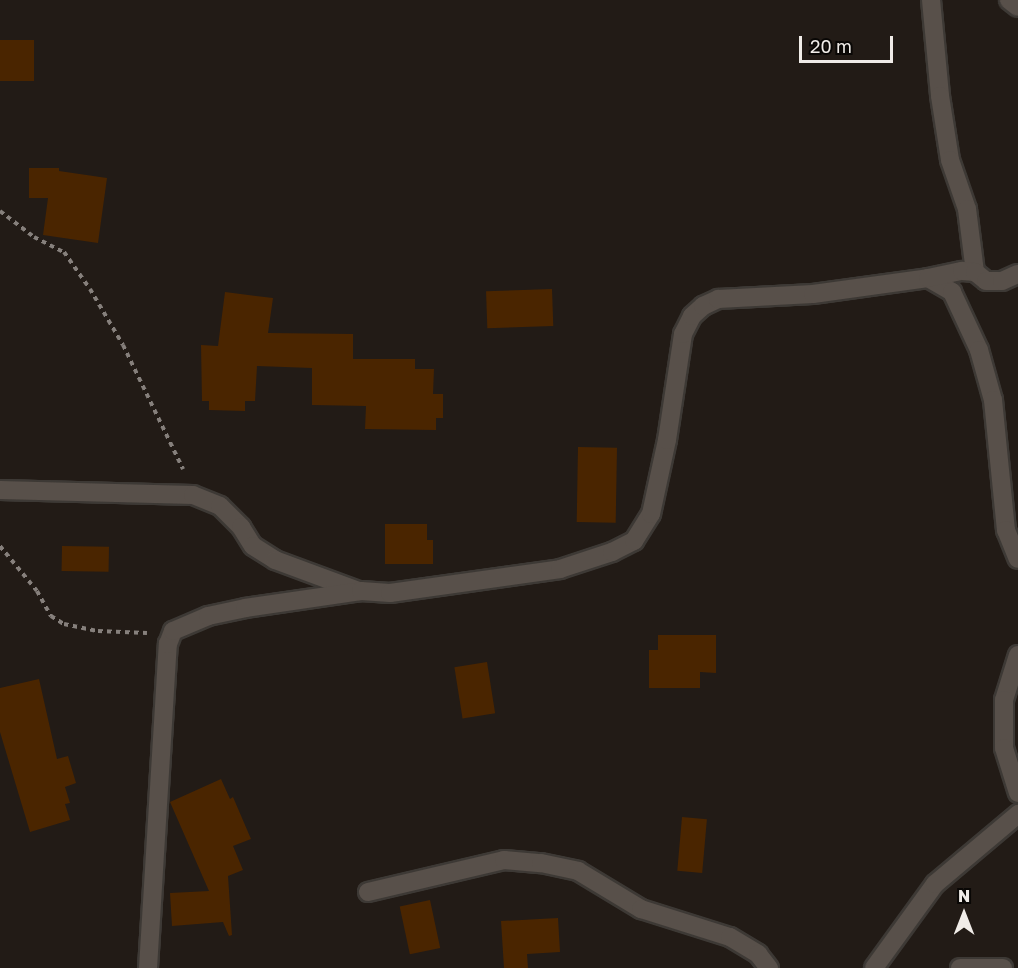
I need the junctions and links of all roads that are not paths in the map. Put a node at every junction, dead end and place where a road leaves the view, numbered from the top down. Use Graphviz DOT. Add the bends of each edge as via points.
graph roads {
  1 [pos="931,0"];
  2 [pos="1009,0"];
  3 [pos="1018,7"];
  4 [pos="975,272"];
  5 [pos="1018,274"];
  6 [pos="928,278"];
  7 [pos="0,490"];
  8 [pos="1018,559"];
  9 [pos="361,591"];
  10 [pos="1018,655"];
  11 [pos="1018,793"];
  12 [pos="1018,814"];
  13 [pos="368,892"];
  14 [pos="148,968"];
  15 [pos="769,968"];
  16 [pos="874,968"];
  17 [pos="960,968"];
  18 [pos="1003,968"];
  1 -- 4 [label="street" via="950,160 967,209"];
  2 -- 3 [label="street"];
  4 -- 5 [label="street" via="986,280 1002,281"];
  4 -- 6 [label="street"];
  6 -- 8 [label="street" via="952,292 979,350 993,400 1006,530"];
  6 -- 9 [label="street" via="813,294 718,299 697,311 683,334 668,440 651,514 634,541 560,569 390,593"];
  7 -- 9 [label="street" via="193,495 220,506 253,546 275,560"];
  9 -- 14 [label="street" via="208,616 173,631 168,644"];
  10 -- 11 [label="street" via="1004,700 1004,748"];
  12 -- 16 [label="street" via="934,884"];
  13 -- 15 [label="street" via="504,860 541,863 578,871 641,909 730,937 758,954"];
  17 -- 18 [label="street"];
}
